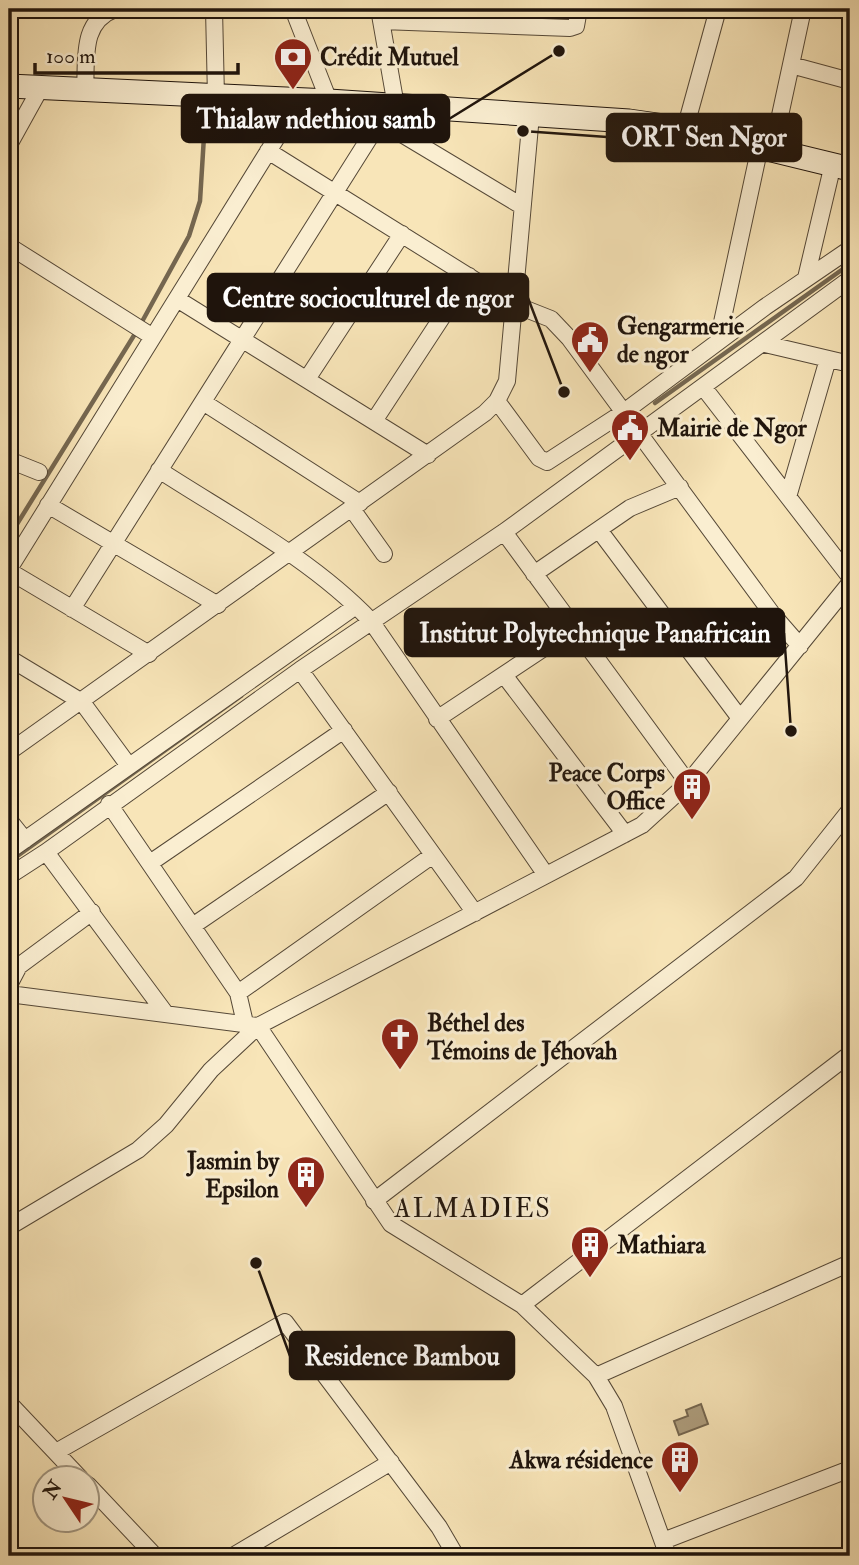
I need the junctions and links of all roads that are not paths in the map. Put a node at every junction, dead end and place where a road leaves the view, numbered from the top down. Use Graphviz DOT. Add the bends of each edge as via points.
graph roads {
  1 [pos="114,9"];
  2 [pos="214,9"];
  3 [pos="293,9"];
  4 [pos="579,9"];
  5 [pos="718,9"];
  6 [pos="803,9"];
  7 [pos="380,15"];
  8 [pos="791,65"];
  9 [pos="850,81"];
  10 [pos="11,85"];
  11 [pos="40,89"];
  12 [pos="85,91"];
  13 [pos="216,97"];
  14 [pos="300,100"];
  15 [pos="329,101"];
  16 [pos="384,110"];
  17 [pos="531,114"];
  18 [pos="685,128"];
  19 [pos="9,145"];
  20 [pos="766,147"];
  21 [pos="268,151"];
  22 [pos="841,167"];
  23 [pos="335,192"];
  24 [pos="520,205"];
  25 [pos="402,234"];
  26 [pos="9,246"];
  27 [pos="850,249"];
  28 [pos="469,276"];
  29 [pos="806,278"];
  30 [pos="850,279"];
  31 [pos="177,299"];
  32 [pos="513,303"];
  33 [pos="144,331"];
  34 [pos="243,339"];
  35 [pos="718,341"];
  36 [pos="765,344"];
  37 [pos="828,359"];
  38 [pos="850,365"];
  39 [pos="307,379"];
  40 [pos="705,388"];
  41 [pos="203,401"];
  42 [pos="497,401"];
  43 [pos="624,412"];
  44 [pos="374,421"];
  45 [pos="641,434"];
  46 [pos="428,455"];
  47 [pos="9,460"];
  48 [pos="159,470"];
  49 [pos="39,472"];
  50 [pos="680,487"];
  51 [pos="788,497"];
  52 [pos="48,505"];
  53 [pos="356,506"];
  54 [pos="599,530"];
  55 [pos="503,532"];
  56 [pos="113,545"];
  57 [pos="288,554"];
  58 [pos="384,554"];
  59 [pos="9,570"];
  60 [pos="534,574"];
  61 [pos="850,577"];
  62 [pos="850,583"];
  63 [pos="218,605"];
  64 [pos="356,606"];
  65 [pos="72,608"];
  66 [pos="370,621"];
  67 [pos="574,628"];
  68 [pos="800,646"];
  69 [pos="149,654"];
  70 [pos="11,662"];
  71 [pos="300,670"];
  72 [pos="504,675"];
  73 [pos="82,702"];
  74 [pos="739,717"];
  75 [pos="437,719"];
  76 [pos="344,730"];
  77 [pos="9,752"];
  78 [pos="129,766"];
  79 [pos="688,783"];
  80 [pos="389,792"];
  81 [pos="109,804"];
  82 [pos="850,810"];
  83 [pos="9,820"];
  84 [pos="625,834"];
  85 [pos="25,840"];
  86 [pos="9,851"];
  87 [pos="46,852"];
  88 [pos="433,855"];
  89 [pos="150,863"];
  90 [pos="546,875"];
  91 [pos="9,876"];
  92 [pos="93,912"];
  93 [pos="475,913"];
  94 [pos="194,925"];
  95 [pos="9,985"];
  96 [pos="239,993"];
  97 [pos="9,995"];
  98 [pos="166,1014"];
  99 [pos="251,1025"];
  100 [pos="850,1054"];
  101 [pos="374,1202"];
  102 [pos="9,1227"];
  103 [pos="850,1263"];
  104 [pos="522,1305"];
  105 [pos="596,1376"];
  106 [pos="9,1403"];
  107 [pos="56,1452"];
  108 [pos="391,1462"];
  109 [pos="67,1464"];
  110 [pos="850,1469"];
  111 [pos="102,1500"];
  112 [pos="665,1549"];
  113 [pos="155,1556"];
  114 [pos="233,1556"];
  115 [pos="456,1556"];
  1 -- 12 [label="street" via="102,13 89,34"];
  2 -- 13 [label="street"];
  3 -- 15 [label="street"];
  4 -- 7 [label="street" via="578,23 570,28"];
  5 -- 18 [label="street"];
  6 -- 8 [label="street"];
  7 -- 16 [label="street"];
  8 -- 9 [label="street"];
  8 -- 20 [label="street"];
  10 -- 11 [label="street"];
  11 -- 12 [label="street"];
  11 -- 19 [label="street"];
  12 -- 13 [label="street"];
  13 -- 14 [label="street"];
  14 -- 15 [label="street"];
  14 -- 21 [label="street"];
  15 -- 16 [label="street"];
  16 -- 17 [label="street"];
  16 -- 23 [label="street"];
  16 -- 24 [label="street"];
  17 -- 18 [label="street"];
  17 -- 24 [label="street"];
  18 -- 20 [label="street"];
  20 -- 22 [label="street"];
  20 -- 35 [label="street"];
  21 -- 23 [label="street"];
  21 -- 31 [label="street"];
  22 -- 29 [label="street"];
  23 -- 25 [label="street"];
  23 -- 34 [label="street"];
  24 -- 32 [label="street"];
  25 -- 28 [label="street"];
  25 -- 39 [label="street"];
  26 -- 33 [label="street"];
  27 -- 29 [label="street"];
  28 -- 32 [label="street"];
  28 -- 44 [label="street"];
  29 -- 35 [label="street"];
  30 -- 36 [label="street"];
  31 -- 33 [label="street"];
  31 -- 34 [label="street"];
  32 -- 42 [label="street" via="506,381"];
  32 -- 43 [label="street" via="551,319"];
  33 -- 52 [label="street"];
  34 -- 39 [label="street"];
  34 -- 41 [label="street"];
  35 -- 43 [label="street"];
  36 -- 37 [label="street"];
  36 -- 40 [label="street"];
  37 -- 38 [label="street"];
  37 -- 51 [label="street"];
  39 -- 44 [label="street"];
  40 -- 45 [label="street"];
  40 -- 51 [label="street"];
  41 -- 48 [label="street"];
  41 -- 53 [label="street"];
  42 -- 43 [label="street" via="539,458 547,462"];
  42 -- 46 [label="street"];
  43 -- 45 [label="street"];
  44 -- 46 [label="street"];
  45 -- 50 [label="street"];
  45 -- 55 [label="street"];
  46 -- 53 [label="street"];
  47 -- 49 [label="street"];
  48 -- 56 [label="street"];
  48 -- 57 [label="street"];
  50 -- 54 [label="street" via="630,508"];
  50 -- 68 [label="street"];
  51 -- 61 [label="street"];
  52 -- 56 [label="street"];
  52 -- 59 [label="street"];
  53 -- 57 [label="street"];
  53 -- 58 [label="street"];
  54 -- 60 [label="street"];
  54 -- 74 [label="street"];
  55 -- 60 [label="street"];
  55 -- 66 [label="street"];
  56 -- 63 [label="street"];
  56 -- 65 [label="street"];
  57 -- 63 [label="street"];
  57 -- 64 [label="street"];
  59 -- 65 [label="street"];
  60 -- 67 [label="street"];
  62 -- 68 [label="street"];
  63 -- 69 [label="street"];
  64 -- 66 [label="street"];
  64 -- 78 [label="street"];
  65 -- 69 [label="street"];
  66 -- 71 [label="street"];
  66 -- 75 [label="street"];
  67 -- 72 [label="street"];
  67 -- 79 [label="street"];
  68 -- 74 [label="street"];
  69 -- 73 [label="street"];
  70 -- 73 [label="street"];
  71 -- 76 [label="street"];
  71 -- 81 [label="street"];
  72 -- 75 [label="street"];
  72 -- 84 [label="street"];
  73 -- 77 [label="street"];
  73 -- 78 [label="street"];
  74 -- 79 [label="street"];
  75 -- 90 [label="street"];
  76 -- 80 [label="street"];
  76 -- 89 [label="street"];
  78 -- 85 [label="street"];
  79 -- 84 [label="street" via="642,825"];
  80 -- 88 [label="street"];
  80 -- 94 [label="street"];
  81 -- 87 [label="street"];
  81 -- 89 [label="street"];
  82 -- 101 [label="street" via="796,878"];
  83 -- 85 [label="street"];
  84 -- 90 [label="street"];
  85 -- 86 [label="street"];
  87 -- 91 [label="street"];
  87 -- 92 [label="street"];
  88 -- 93 [label="street"];
  88 -- 96 [label="street"];
  89 -- 94 [label="street"];
  90 -- 93 [label="street"];
  92 -- 95 [label="street" via="19,966"];
  92 -- 98 [label="street"];
  93 -- 99 [label="street"];
  94 -- 96 [label="street"];
  96 -- 99 [label="street"];
  97 -- 98 [label="street"];
  98 -- 99 [label="street"];
  99 -- 101 [label="street"];
  99 -- 102 [label="street" via="166,1125 138,1150"];
  100 -- 104 [label="street"];
  101 -- 104 [label="street" via="398,1229"];
  103 -- 105 [label="street"];
  104 -- 105 [label="street"];
  105 -- 112 [label="street" via="614,1406"];
  106 -- 107 [label="street"];
  107 -- 108 [label="street" via="285,1322"];
  107 -- 109 [label="street"];
  108 -- 114 [label="street"];
  108 -- 115 [label="street"];
  110 -- 112 [label="street"];
  111 -- 113 [label="street"];
}
